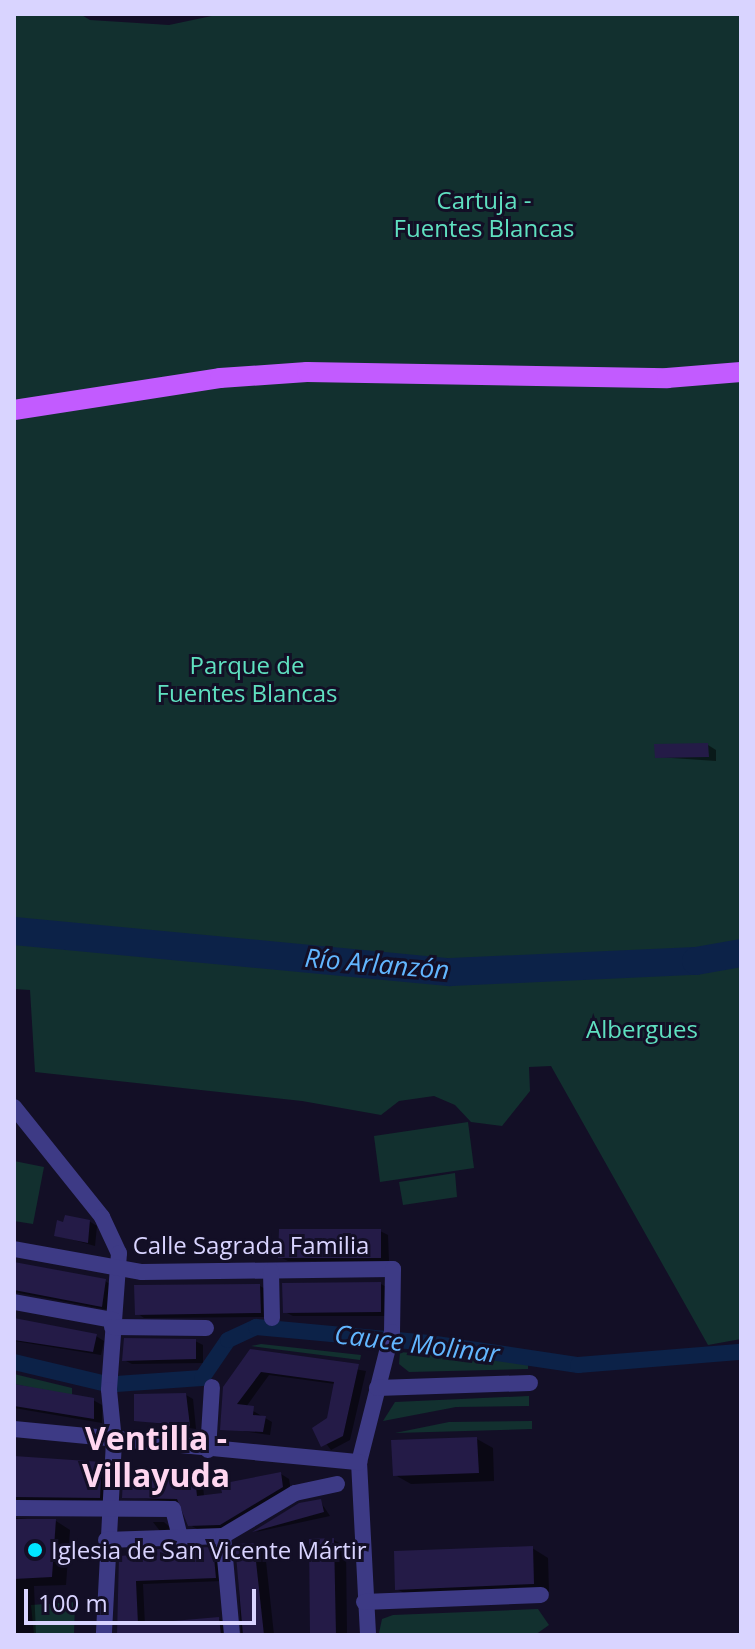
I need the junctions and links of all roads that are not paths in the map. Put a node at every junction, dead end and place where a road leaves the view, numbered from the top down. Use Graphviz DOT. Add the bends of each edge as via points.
graph roads {
  1 [pos="741,372"];
  2 [pos="14,410"];
  3 [pos="14,1107"];
  4 [pos="14,1249"];
  5 [pos="121,1270"];
  6 [pos="271,1271"];
  7 [pos="14,1302"];
  8 [pos="272,1318"];
  9 [pos="113,1324"];
  10 [pos="206,1328"];
  11 [pos="530,1383"];
  12 [pos="212,1387"];
  13 [pos="377,1388"];
  14 [pos="14,1429"];
  15 [pos="114,1441"];
  16 [pos="208,1450"];
  17 [pos="359,1462"];
  18 [pos="337,1484"];
  19 [pos="14,1508"];
  20 [pos="108,1512"];
  21 [pos="223,1536"];
  22 [pos="180,1538"];
  23 [pos="106,1540"];
  24 [pos="541,1595"];
  25 [pos="364,1609"];
  26 [pos="104,1635"];
  27 [pos="232,1635"];
  28 [pos="359,1635"];
  29 [pos="368,1635"];
  1 -- 2 [label="main road" via="667,378 307,372 220,378"];
  3 -- 5 [label="street" via="114,1239"];
  4 -- 5 [label="street, Calle Sagrada Familia"];
  5 -- 6 [label="street, Calle Sagrada Familia"];
  5 -- 9 [label="street"];
  6 -- 8 [label="street"];
  6 -- 13 [label="street, Calle Sagrada Familia" via="393,1269 390,1341"];
  7 -- 9 [label="street"];
  9 -- 10 [label="street"];
  9 -- 15 [label="street" via="109,1383"];
  11 -- 13 [label="street"];
  12 -- 16 [label="street"];
  13 -- 17 [label="street"];
  14 -- 15 [label="street"];
  15 -- 16 [label="street"];
  15 -- 20 [label="street"];
  16 -- 17 [label="street"];
  17 -- 25 [label="street"];
  18 -- 21 [label="street" via="295,1493"];
  19 -- 20 [label="street"];
  20 -- 22 [label="street" via="175,1509"];
  20 -- 23 [label="street"];
  21 -- 22 [label="street"];
  21 -- 27 [label="street"];
  22 -- 23 [label="street"];
  23 -- 26 [label="street"];
  24 -- 25 [label="street"];
  25 -- 28 [label="street"];
  25 -- 29 [label="street"];
}
